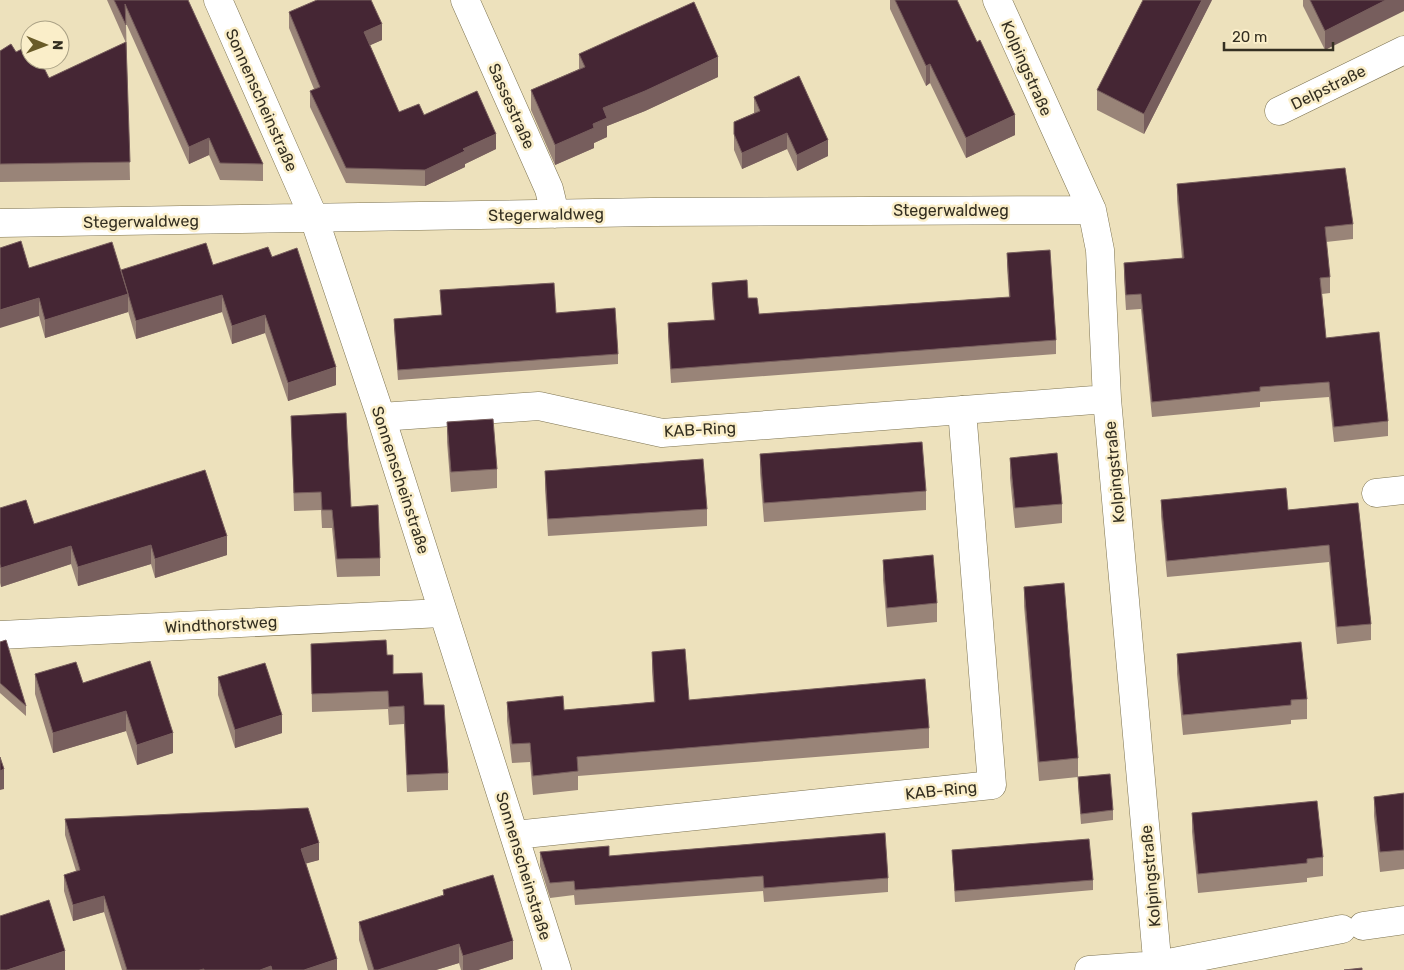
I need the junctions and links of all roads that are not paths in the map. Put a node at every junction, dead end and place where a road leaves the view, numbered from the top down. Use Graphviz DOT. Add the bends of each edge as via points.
graph roads {
  1 [pos="218,0"];
  2 [pos="465,0"];
  3 [pos="996,0"];
  4 [pos="1404,50"];
  5 [pos="1279,110"];
  6 [pos="1092,210"];
  7 [pos="555,214"];
  8 [pos="314,218"];
  9 [pos="0,223"];
  10 [pos="1108,399"];
  11 [pos="962,410"];
  12 [pos="381,417"];
  13 [pos="1404,490"];
  14 [pos="1376,493"];
  15 [pos="442,613"];
  16 [pos="0,635"];
  17 [pos="515,835"];
  18 [pos="1404,920"];
  19 [pos="1158,967"];
  20 [pos="556,970"];
  21 [pos="1089,970"];
  1 -- 8 [label="street, Sonnenscheinstraße"];
  2 -- 7 [label="street, Sassestraße" via="549,188"];
  3 -- 6 [label="street, Kolpingstraße"];
  4 -- 5 [label="street, Delpstraße"];
  6 -- 7 [label="street, Stegerwaldweg"];
  6 -- 10 [label="street, Kolpingstraße" via="1100,250"];
  7 -- 8 [label="street, Stegerwaldweg"];
  8 -- 9 [label="street, Stegerwaldweg"];
  8 -- 12 [label="street, Sonnenscheinstraße"];
  10 -- 11 [label="street, KAB-Ring"];
  10 -- 19 [label="street, Kolpingstraße"];
  11 -- 12 [label="street, KAB-Ring" via="662,433 539,406"];
  11 -- 17 [label="street, KAB-Ring" via="992,785"];
  12 -- 15 [label="street, Sonnenscheinstraße"];
  13 -- 14 [label="street"];
  15 -- 16 [label="street, Windthorstweg"];
  15 -- 17 [label="street, Sonnenscheinstraße"];
  17 -- 20 [label="street, Sonnenscheinstraße"];
  18 -- 19 [label="street" via="1352,927"];
  19 -- 21 [label="street"];
}
